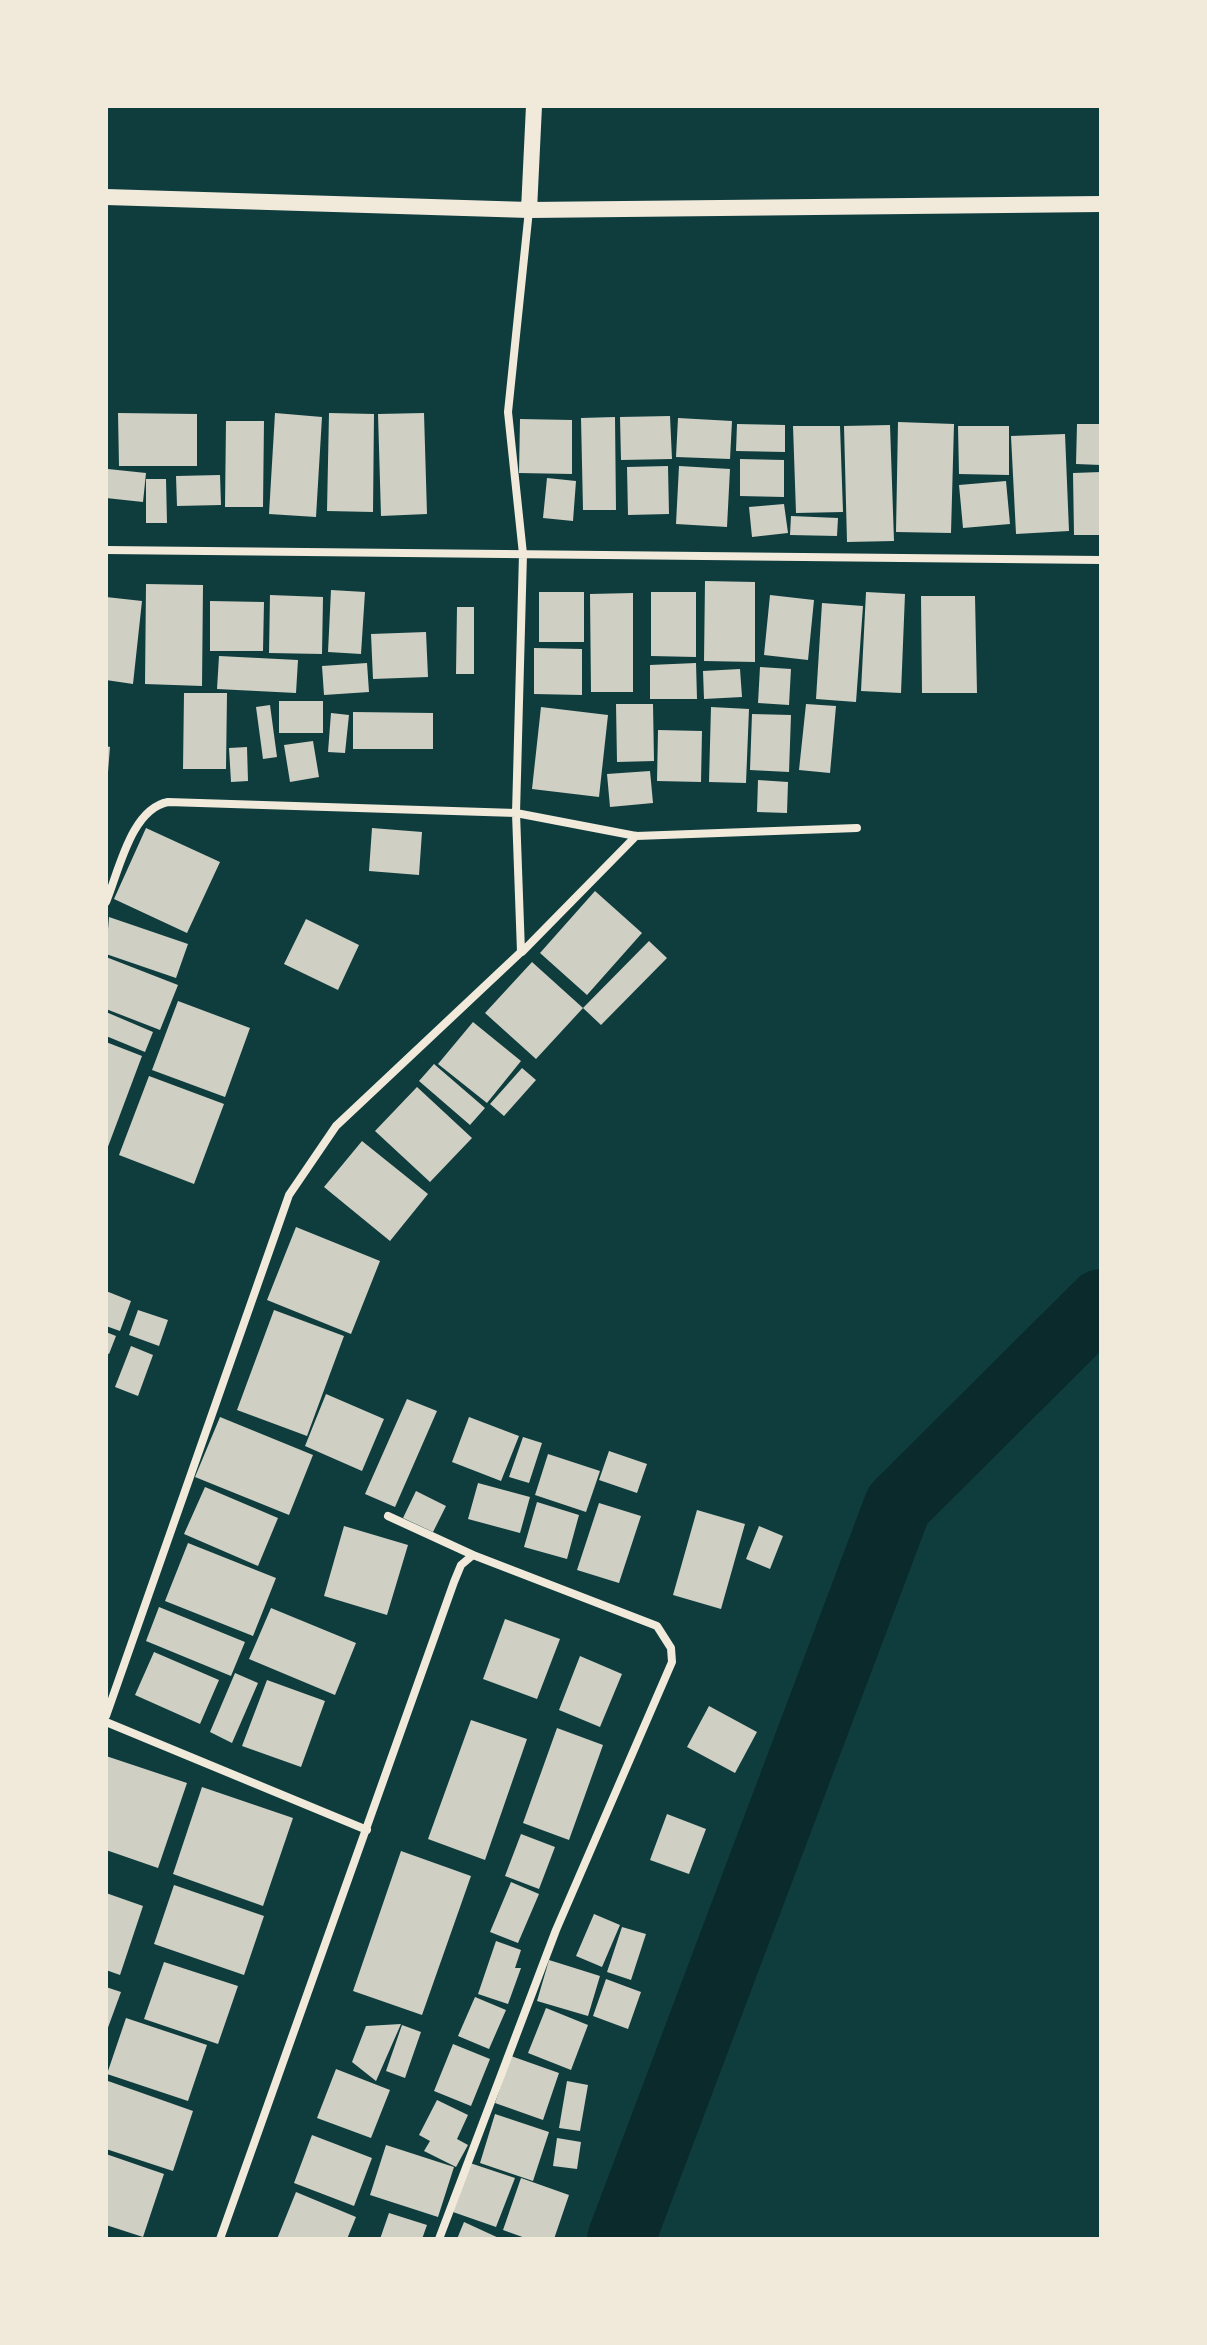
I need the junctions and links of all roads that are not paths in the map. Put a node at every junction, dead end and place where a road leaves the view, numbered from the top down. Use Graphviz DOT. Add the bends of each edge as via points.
graph roads {
  1 [pos="534,106"];
  2 [pos="106,197"];
  3 [pos="1101,204"];
  4 [pos="529,210"];
  5 [pos="106,550"];
  6 [pos="523,554"];
  7 [pos="1101,560"];
  8 [pos="516,813"];
  9 [pos="857,828"];
  10 [pos="636,836"];
  11 [pos="106,902"];
  12 [pos="521,952"];
  13 [pos="388,1516"];
  14 [pos="473,1555"];
  15 [pos="106,1719"];
  16 [pos="367,1830"];
  17 [pos="220,2239"];
  18 [pos="439,2239"];
  1 -- 4 [label="main road"];
  2 -- 4 [label="main road"];
  3 -- 4 [label="main road"];
  4 -- 6 [label="street" via="508,412"];
  5 -- 6 [label="street"];
  6 -- 7 [label="street"];
  6 -- 8 [label="street"];
  8 -- 10 [label="street"];
  8 -- 11 [label="street" via="158,804 140,821"];
  8 -- 12 [label="street"];
  9 -- 10 [label="street"];
  10 -- 12 [label="street"];
  12 -- 15 [label="street" via="336,1126 289,1195"];
  13 -- 14 [label="street"];
  14 -- 16 [label="street" via="461,1565 454,1582"];
  14 -- 18 [label="street" via="657,1626 671,1648 672,1662 556,1930"];
  15 -- 16 [label="street"];
  16 -- 17 [label="street"];
}
